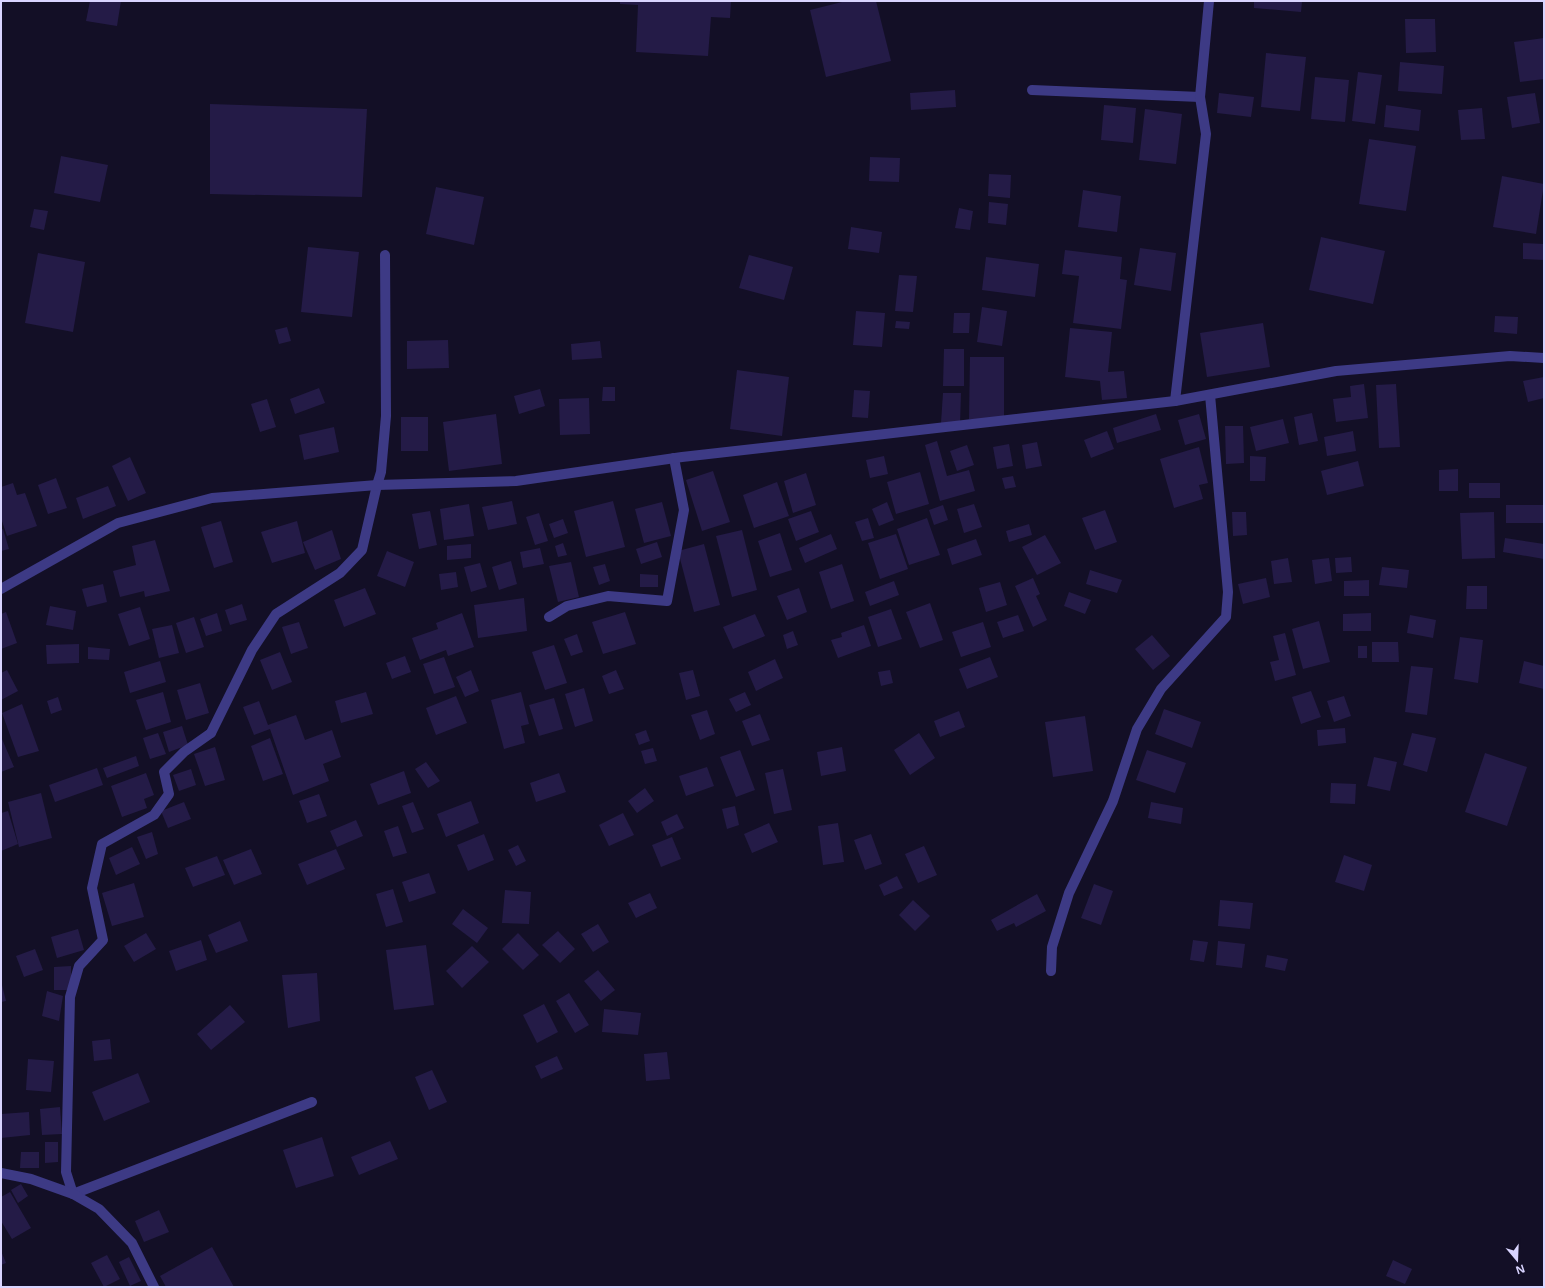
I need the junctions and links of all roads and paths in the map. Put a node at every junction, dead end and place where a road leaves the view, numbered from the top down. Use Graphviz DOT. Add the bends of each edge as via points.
graph roads {
  1 [pos="1209,1"];
  2 [pos="1032,90"];
  3 [pos="1200,97"];
  4 [pos="386,255"];
  5 [pos="1544,358"];
  6 [pos="1210,395"];
  7 [pos="1176,401"];
  8 [pos="674,458"];
  9 [pos="377,485"];
  10 [pos="1,589"];
  11 [pos="549,617"];
  12 [pos="1051,971"];
  13 [pos="312,1102"];
  14 [pos="1,1173"];
  15 [pos="73,1194"];
  16 [pos="154,1287"];
  1 -- 3 [label="street"];
  2 -- 3 [label="street"];
  3 -- 7 [label="street" via="1206,134"];
  4 -- 9 [label="street" via="386,416 381,472"];
  5 -- 6 [label="street" via="1510,356 1336,371"];
  6 -- 7 [label="street"];
  6 -- 12 [label="street" via="1228,592 1226,617 1161,689 1137,729 1113,801 1069,893 1052,947"];
  7 -- 8 [label="street"];
  8 -- 9 [label="street" via="516,481"];
  8 -- 11 [label="street" via="684,510 667,601 608,596 567,606"];
  9 -- 10 [label="street" via="212,498 118,523"];
  9 -- 15 [label="street" via="362,550 340,573 276,614 252,650 211,733 184,752 164,772 169,794 154,815 102,844 92,888 103,940 79,966 70,998 66,1172"];
  13 -- 15 [label="street"];
  14 -- 15 [label="street" via="31,1178"];
  15 -- 16 [label="street" via="99,1209 132,1243"];
}
